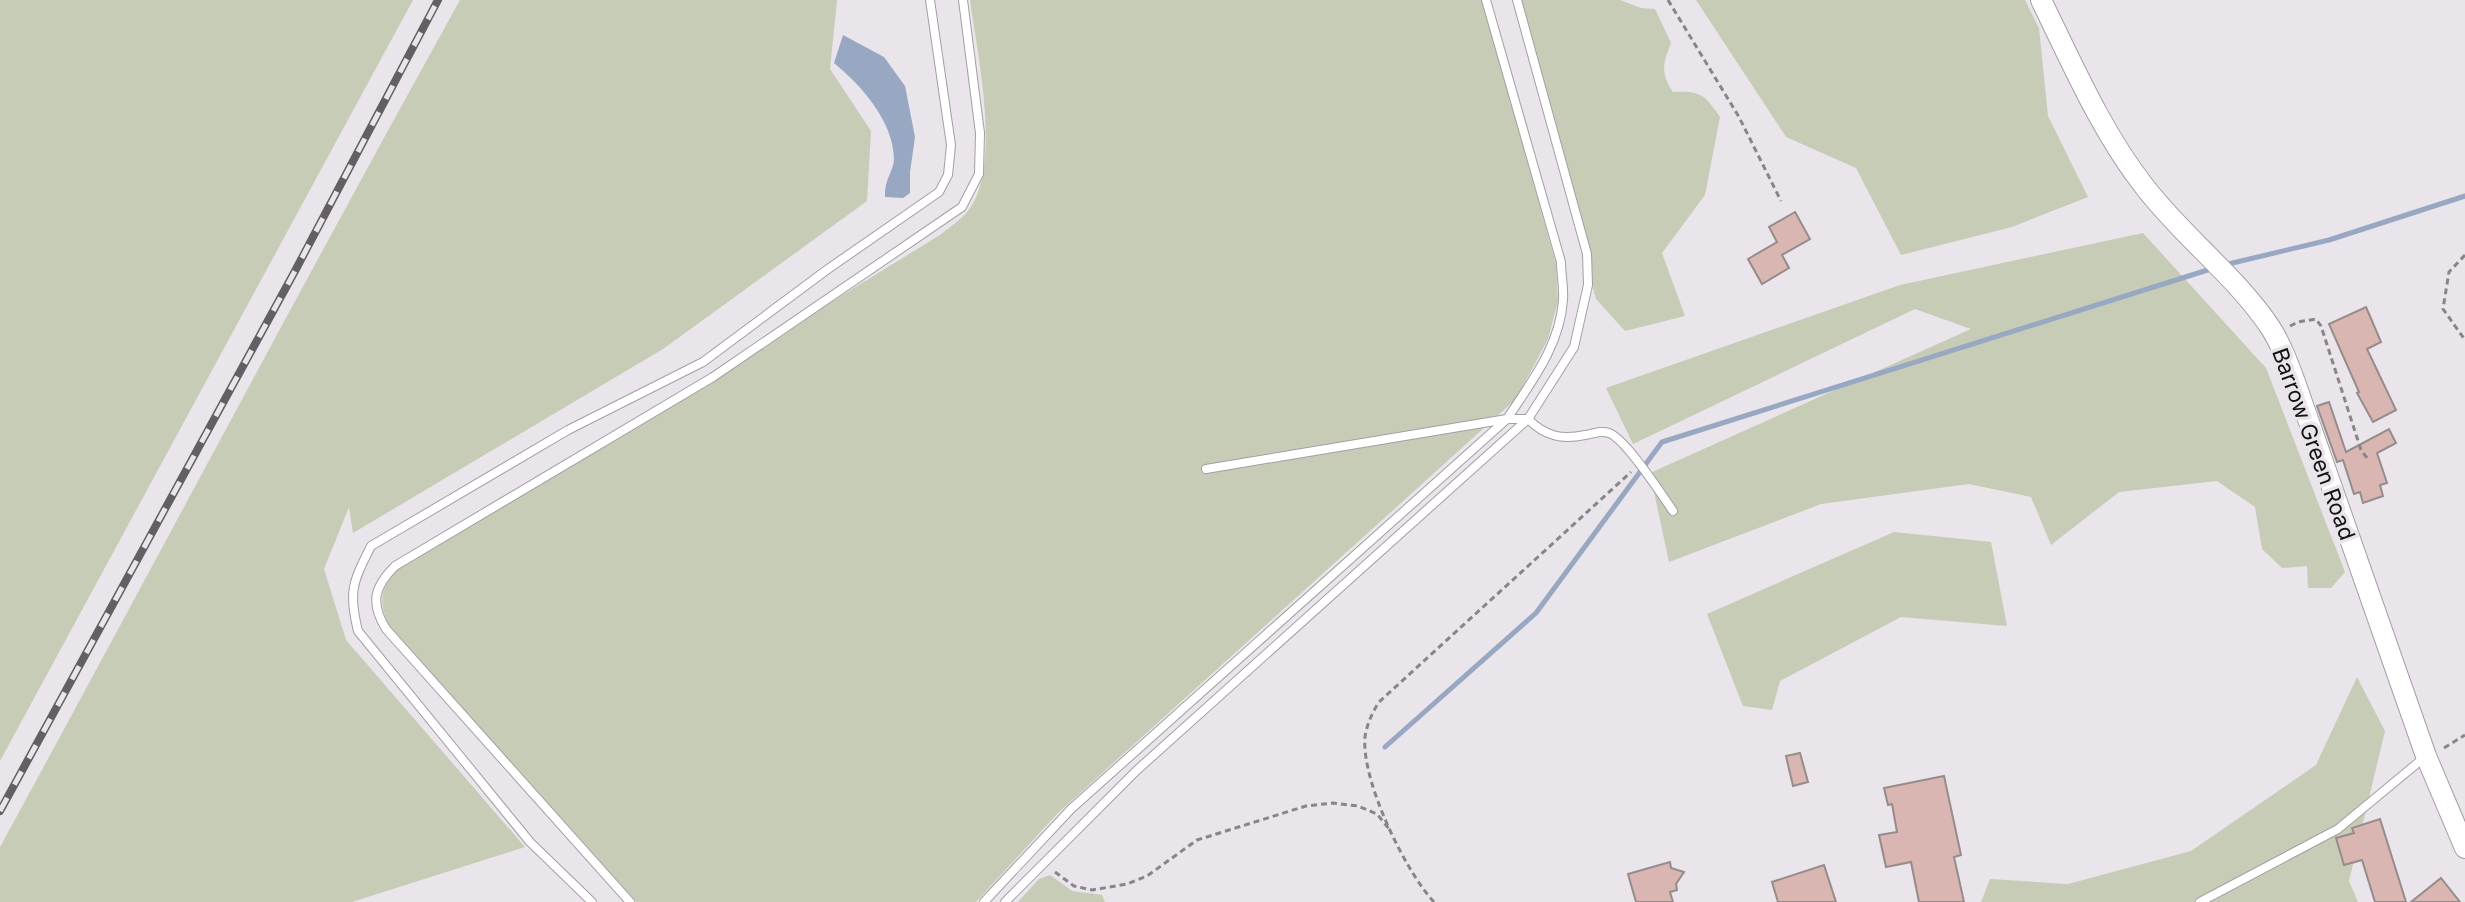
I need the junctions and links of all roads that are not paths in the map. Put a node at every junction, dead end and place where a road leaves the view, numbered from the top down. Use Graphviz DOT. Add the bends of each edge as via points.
graph roads {
  1 [pos="930,0"];
  2 [pos="963,0"];
  3 [pos="1486,0"];
  4 [pos="1517,0"];
  5 [pos="2041,0"];
  6 [pos="1507,419"];
  7 [pos="1528,419"];
  8 [pos="1206,469"];
  9 [pos="1673,511"];
  10 [pos="2426,756"];
  11 [pos="2465,848"];
  12 [pos="592,902"];
  13 [pos="630,902"];
  14 [pos="984,902"];
  15 [pos="1005,902"];
  16 [pos="2200,902"];
  1 -- 12 [label="lane" via="951,145 948,175 939,192 703,362 568,430 371,546 355,578 351,603 358,631 530,842"];
  2 -- 13 [label="lane" via="980,133 979,174 962,207 713,377 395,566 381,580 375,598 386,629"];
  3 -- 6 [label="lane" via="1561,262 1563,300 1556,337"];
  4 -- 7 [label="lane" via="1587,254 1588,285 1574,347"];
  5 -- 10 [label="street, Barrow Green Road" via="2129,167 2277,338"];
  6 -- 7 [label="lane"];
  6 -- 8 [label="lane"];
  6 -- 14 [label="lane" via="1071,809"];
  7 -- 9 [label="lane" via="1553,436 1599,431 1617,437"];
  7 -- 15 [label="lane" via="1136,771"];
  10 -- 11 [label="street, Barrow Green Road"];
  10 -- 16 [label="lane" via="2338,829"];
}
